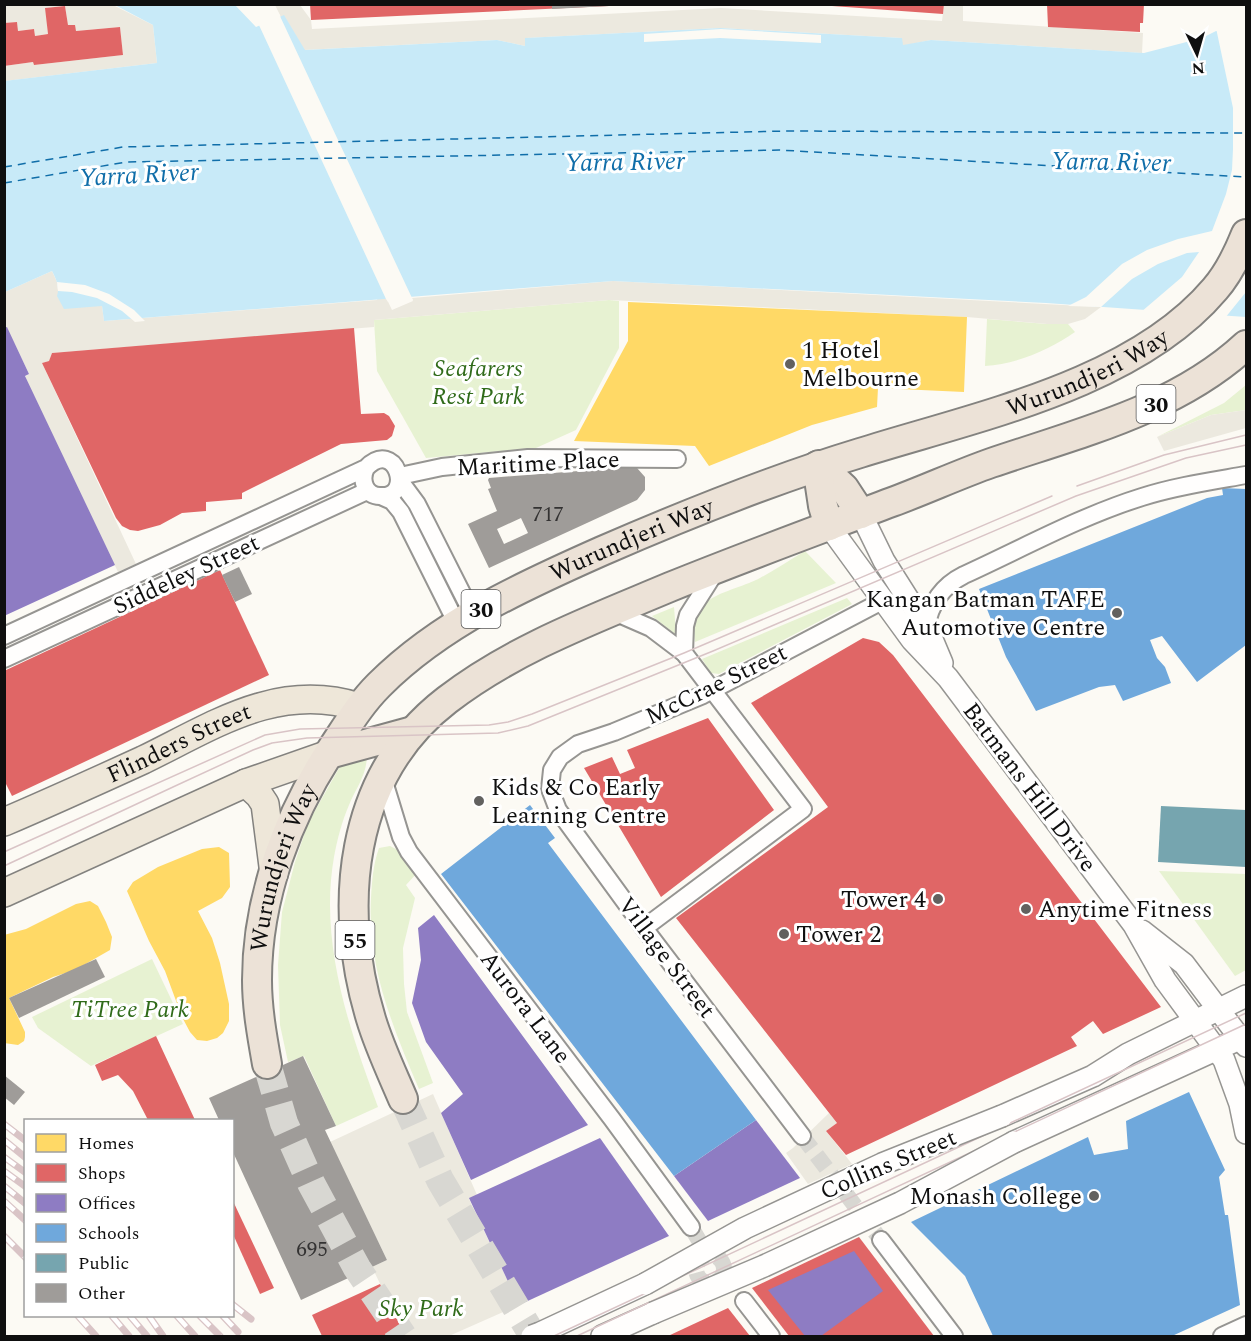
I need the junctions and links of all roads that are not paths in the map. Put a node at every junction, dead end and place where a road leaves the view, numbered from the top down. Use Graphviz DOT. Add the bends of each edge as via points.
graph roads {
  1 [pos="1246,234"];
  2 [pos="1246,345"];
  3 [pos="677,459"];
  4 [pos="818,466"];
  5 [pos="366,468"];
  6 [pos="1246,475"];
  7 [pos="400,479"];
  8 [pos="375,494"];
  9 [pos="861,514"];
  10 [pos="251,523"];
  11 [pos="829,526"];
  12 [pos="258,541"];
  13 [pos="438,547"];
  14 [pos="422,555"];
  15 [pos="718,568"];
  16 [pos="885,600"];
  17 [pos="612,611"];
  18 [pos="464,619"];
  19 [pos="926,628"];
  20 [pos="4,636"];
  21 [pos="684,653"];
  22 [pos="4,659"];
  23 [pos="948,678"];
  24 [pos="711,690"];
  25 [pos="359,707"];
  26 [pos="414,731"];
  27 [pos="329,754"];
  28 [pos="552,770"];
  29 [pos="382,777"];
  30 [pos="246,783"];
  31 [pos="4,822"];
  32 [pos="273,874"];
  33 [pos="4,893"];
  34 [pos="1134,925"];
  35 [pos="645,928"];
  36 [pos="1246,996"];
  37 [pos="1219,1010"];
  38 [pos="1196,1021"];
  39 [pos="1245,1040"];
  40 [pos="1217,1049"];
  41 [pos="267,1064"];
  42 [pos="403,1099"];
  43 [pos="1246,1132"];
  44 [pos="802,1136"];
  45 [pos="691,1227"];
  46 [pos="881,1240"];
  47 [pos="744,1301"];
  48 [pos="1246,1325"];
  49 [pos="532,1336"];
  50 [pos="602,1336"];
  51 [pos="771,1336"];
  52 [pos="954,1336"];
  53 [pos="1222,1336"];
  1 -- 4 [label="highway, Wurundjeri Way / 30" via="1230,269 1216,288 1176,326 1112,366 1023,402"];
  2 -- 9 [label="highway, Wurundjeri Way / 30" via="1204,377 1137,413"];
  3 -- 7 [label="street, Maritime Place" via="528,458 442,467"];
  4 -- 9 [label="highway" via="844,488"];
  4 -- 11 [label="highway"];
  4 -- 18 [label="highway, Wurundjeri Way / 30" via="681,516 558,571"];
  5 -- 7 [label="street" via="375,461 387,460 396,467"];
  5 -- 8 [label="street" via="363,479"];
  5 -- 10 [label="street, Siddeley Street"];
  6 -- 19 [label="street" via="1141,497 964,575 948,584 937,597"];
  7 -- 8 [label="street" via="394,492"];
  7 -- 13 [label="street"];
  8 -- 12 [label="street, Siddeley Street"];
  8 -- 14 [label="street" via="392,501 401,512"];
  9 -- 11 [label="highway, Wurundjeri Way / 30"];
  9 -- 19 [label="street, Batmans Hill Drive" via="884,561"];
  10 -- 12 [label="street"];
  10 -- 20 [label="street, Siddeley Street"];
  11 -- 15 [label="highway, Wurundjeri Way / 30"];
  11 -- 16 [label="street, Batmans Hill Drive"];
  12 -- 22 [label="street, Siddeley Street"];
  13 -- 14 [label="street"];
  13 -- 18 [label="street"];
  14 -- 18 [label="street"];
  15 -- 17 [label="highway, Wurundjeri Way / 30"];
  15 -- 21 [label="street" via="688,615"];
  16 -- 23 [label="street, Batmans Hill Drive" via="912,640"];
  16 -- 24 [label="street, McCrae Street"];
  17 -- 21 [label="street" via="651,628"];
  17 -- 26 [label="highway, Wurundjeri Way / 30" via="508,661 448,699"];
  18 -- 25 [label="highway, Wurundjeri Way / 30" via="410,657"];
  19 -- 23 [label="street, Batmans Hill Drive"];
  21 -- 24 [label="street"];
  23 -- 34 [label="street, Batmans Hill Drive"];
  24 -- 28 [label="street, McCrae Street" via="578,744 560,757"];
  24 -- 35 [label="street" via="802,809"];
  25 -- 26 [label="highway"];
  25 -- 27 [label="highway, Wurundjeri Way"];
  25 -- 31 [label="main road, Flinders Street" via="319,698 248,709"];
  26 -- 27 [label="highway, 30"];
  26 -- 29 [label="highway, Wurundjeri Way / 55"];
  27 -- 30 [label="main road, 30"];
  27 -- 32 [label="highway, Wurundjeri Way" via="301,801"];
  28 -- 35 [label="street, Village Street" via="550,789 558,810"];
  29 -- 42 [label="highway, Wurundjeri Way / 55" via="356,852 355,941 371,1020"];
  29 -- 45 [label="street, Aurora Lane" via="409,852"];
  30 -- 32 [label="main road" via="265,804"];
  30 -- 33 [label="main road, 30"];
  32 -- 41 [label="highway, Wurundjeri Way" via="258,960 257,995"];
  34 -- 37 [label="street, Batmans Hill Drive" via="1184,964"];
  34 -- 38 [label="street, Batmans Hill Drive" via="1165,980"];
  35 -- 44 [label="street, Village Street"];
  36 -- 37 [label="street, Collins Street"];
  37 -- 38 [label="street, Collins Street"];
  37 -- 39 [label="street, Batmans Hill Drive"];
  38 -- 40 [label="street, Batmans Hill Drive"];
  38 -- 49 [label="street, Collins Street, bridge" via="1128,1054 1094,1076 850,1178 746,1228 645,1284"];
  39 -- 40 [label="street, Collins Street"];
  40 -- 43 [label="street, Batmans Hill Drive" via="1234,1086"];
  40 -- 50 [label="street, Collins Street, bridge" via="1014,1142 900,1203"];
  46 -- 52 [label="street"];
  47 -- 51 [label="street"];
  48 -- 53 [label="street"];
}
